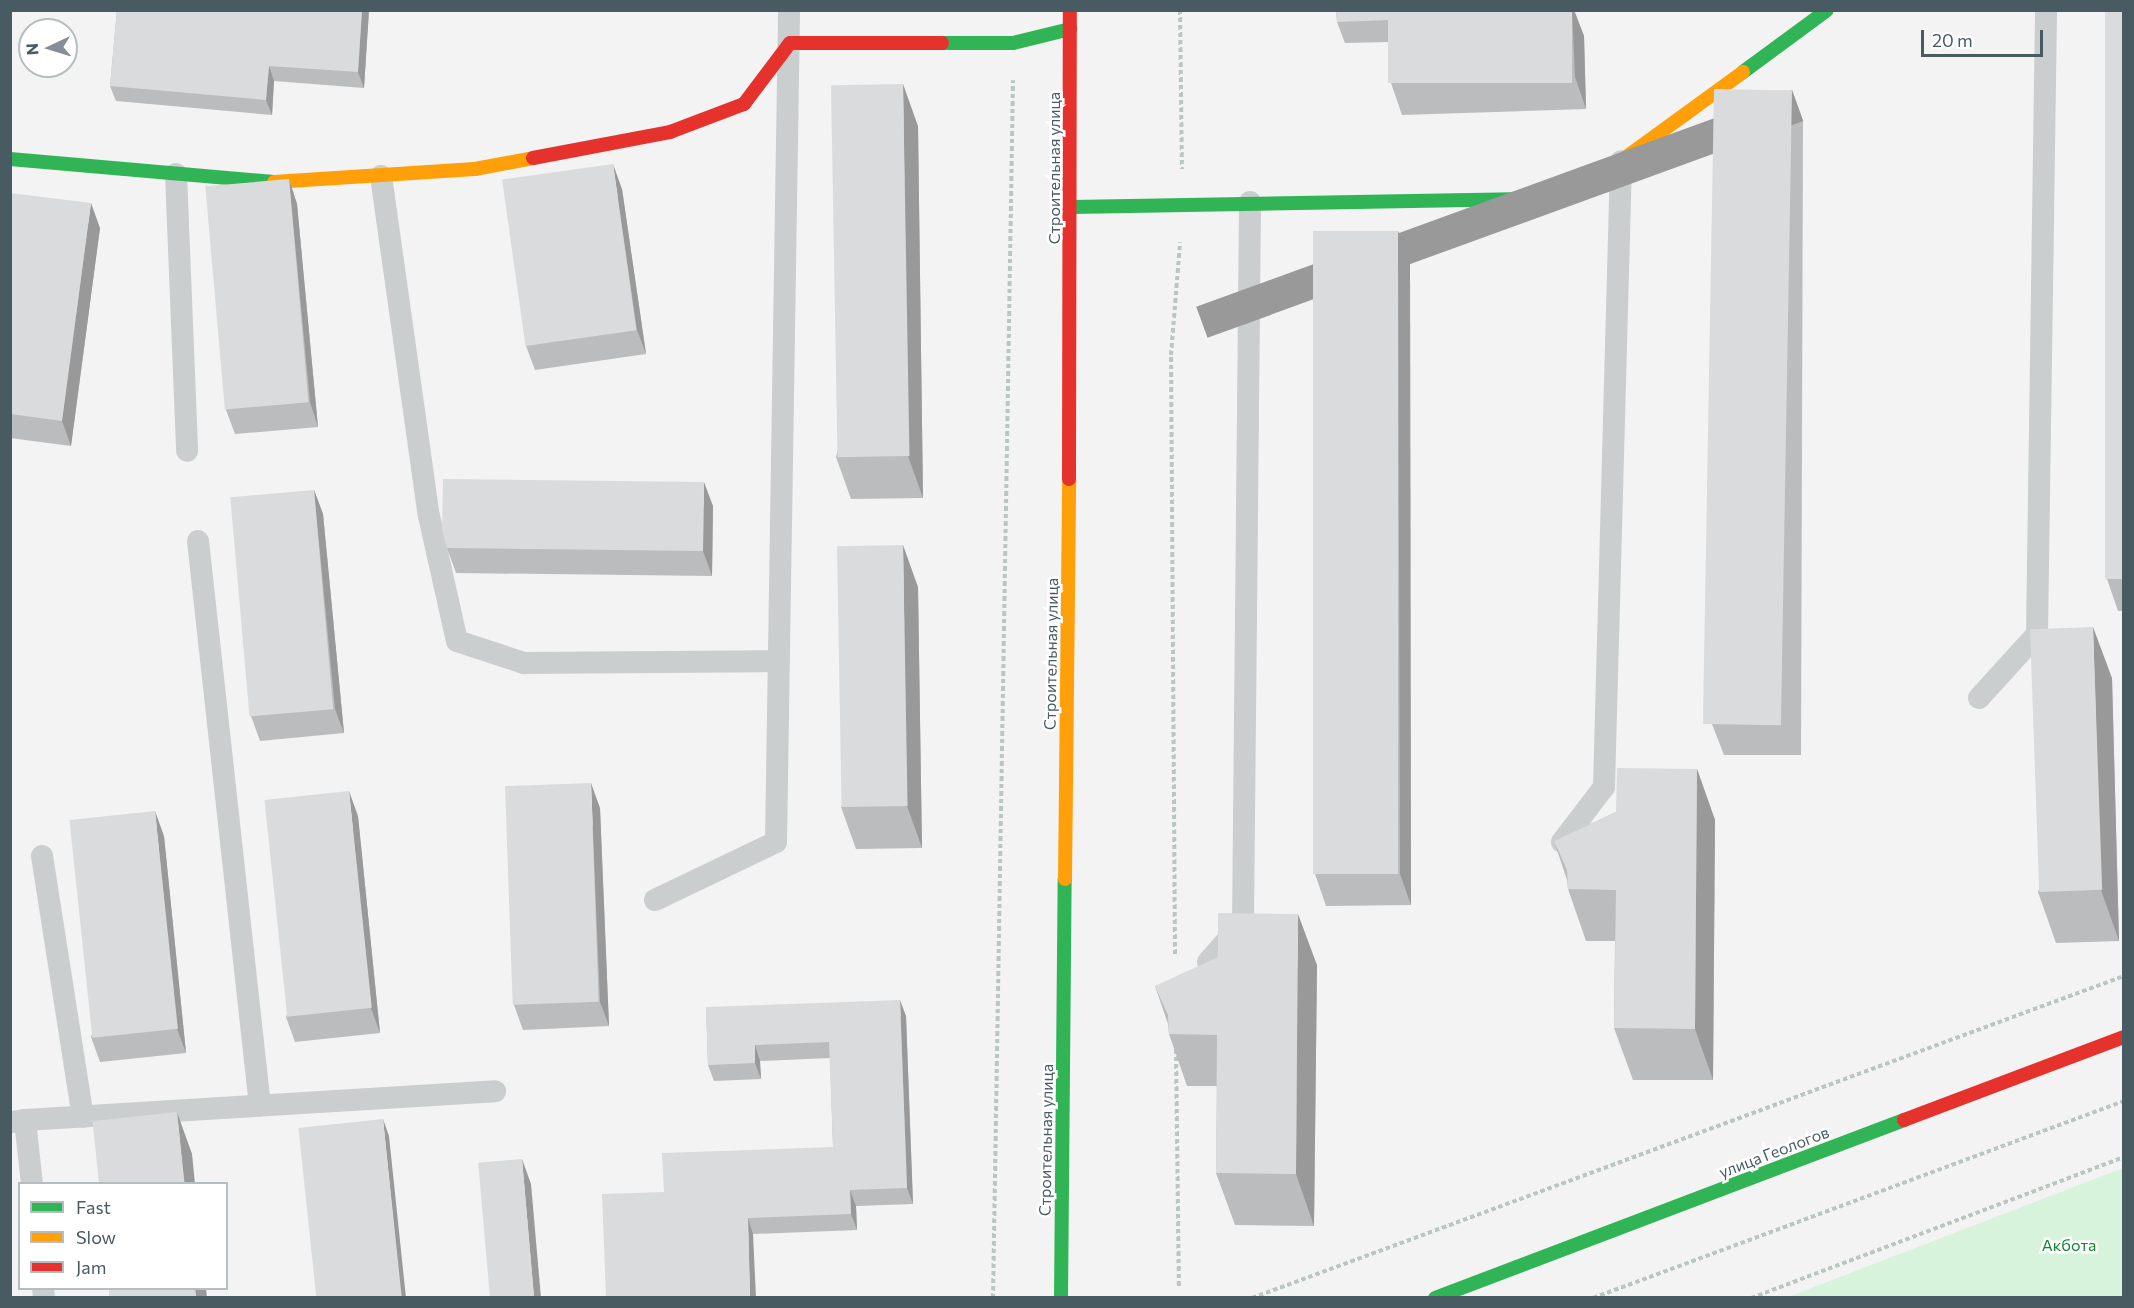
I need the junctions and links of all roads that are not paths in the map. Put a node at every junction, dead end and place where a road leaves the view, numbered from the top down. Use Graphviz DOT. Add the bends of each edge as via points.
graph roads {
  1 [pos="789,10"];
  2 [pos="1070,10"];
  3 [pos="1827,10"];
  4 [pos="2046,10"];
  5 [pos="1070,29"];
  6 [pos="790,43"];
  7 [pos="10,159"];
  8 [pos="1621,162"];
  9 [pos="176,174"];
  10 [pos="381,176"];
  11 [pos="1250,202"];
  12 [pos="1072,207"];
  13 [pos="188,451"];
  14 [pos="198,541"];
  15 [pos="779,661"];
  16 [pos="1979,698"];
  17 [pos="1562,842"];
  18 [pos="42,856"];
  19 [pos="654,900"];
  20 [pos="1208,962"];
  21 [pos="2124,1037"];
  22 [pos="495,1091"];
  23 [pos="260,1106"];
  24 [pos="83,1117"];
  25 [pos="18,1121"];
  26 [pos="32,1182"];
  27 [pos="1061,1298"];
  28 [pos="1436,1298"];
  1 -- 6 [label="lane"];
  2 -- 5 [label="street, Строительная улица"];
  3 -- 8 [label="street"];
  4 -- 16 [label="lane" via="2037,634"];
  5 -- 6 [label="street" via="1013,43"];
  5 -- 12 [label="street, Строительная улица"];
  6 -- 10 [label="street" via="744,104 670,132 475,170"];
  6 -- 15 [label="lane"];
  7 -- 9 [label="street"];
  8 -- 11 [label="street" via="1556,199"];
  8 -- 17 [label="lane" via="1604,787"];
  9 -- 10 [label="street" via="268,182"];
  9 -- 13 [label="lane"];
  10 -- 15 [label="lane" via="429,516 457,641 524,663"];
  11 -- 12 [label="street"];
  11 -- 20 [label="lane" via="1243,922"];
  12 -- 27 [label="street, Строительная улица"];
  14 -- 23 [label="lane"];
  15 -- 19 [label="lane" via="776,843"];
  18 -- 24 [label="lane"];
  21 -- 28 [label="street, улица Геологов"];
  22 -- 23 [label="lane"];
  23 -- 24 [label="lane"];
  24 -- 25 [label="lane"];
  25 -- 26 [label="lane"];
}
